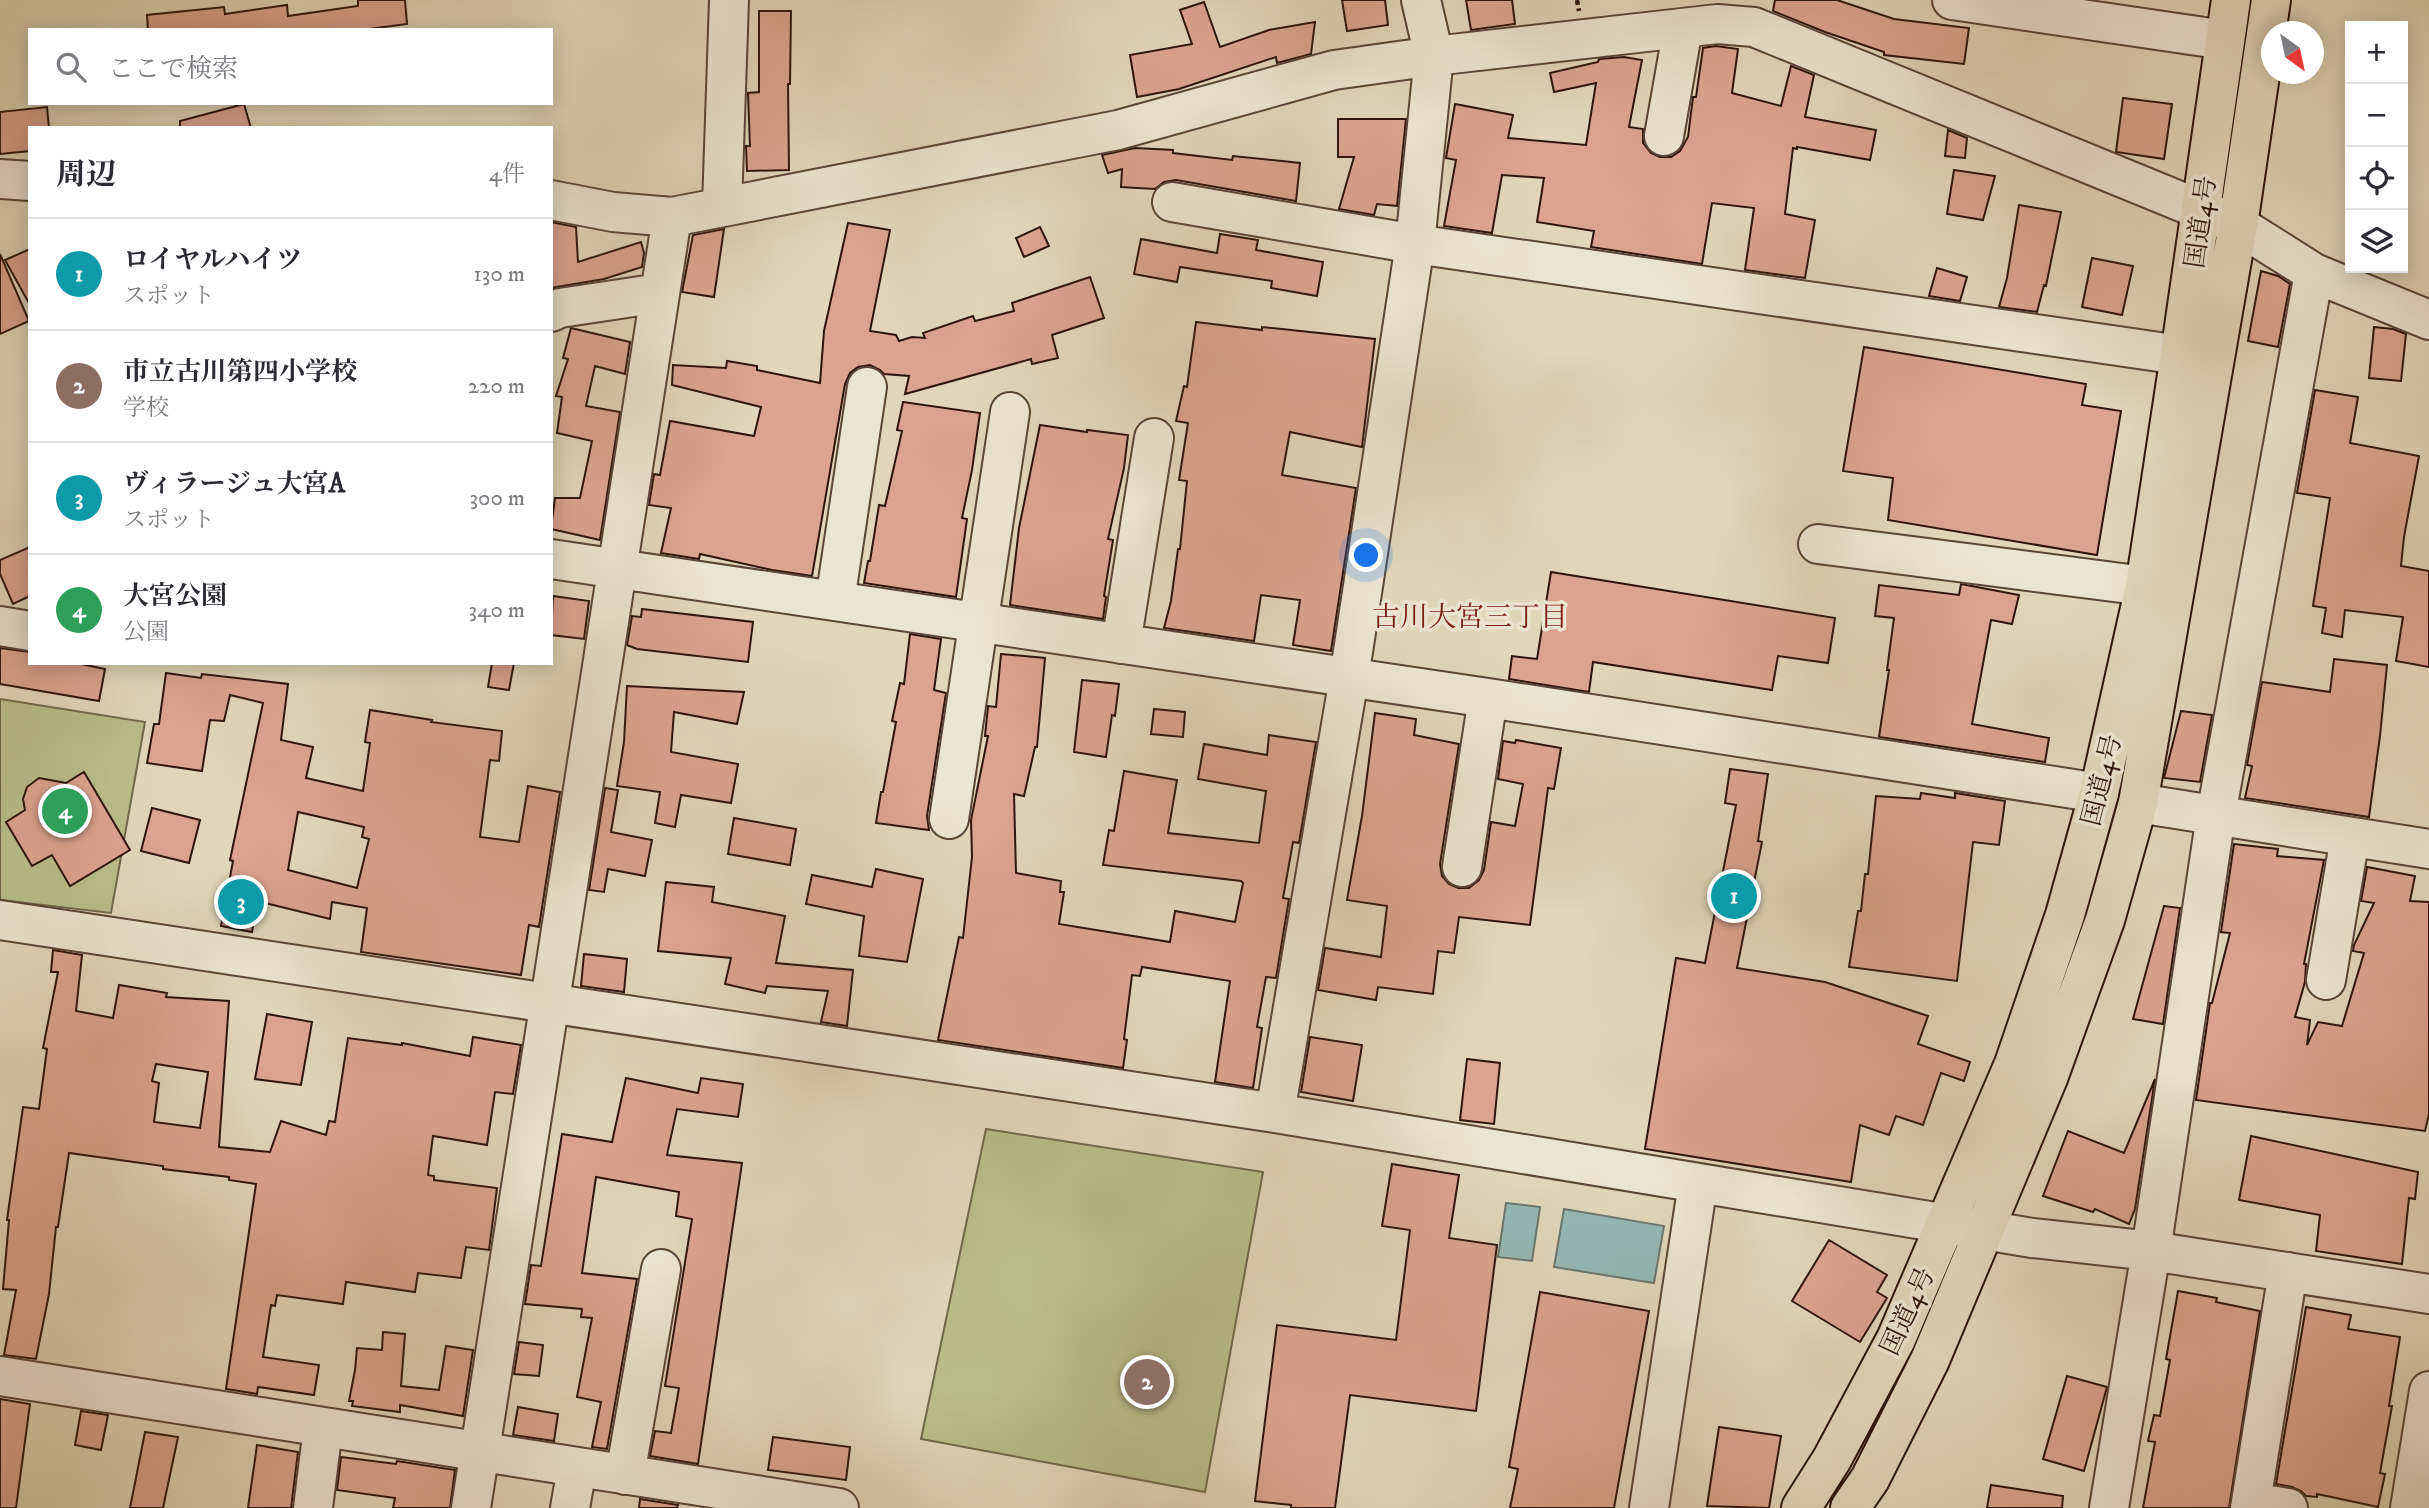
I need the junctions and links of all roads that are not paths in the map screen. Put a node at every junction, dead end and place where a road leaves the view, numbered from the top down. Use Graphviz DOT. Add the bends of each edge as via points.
graph roads {
  1 [pos="729,0"];
  2 [pos="1421,0"];
  3 [pos="1952,0"];
  4 [pos="2231,0"];
  5 [pos="2271,0"];
  6 [pos="1750,13"];
  7 [pos="1683,28"];
  8 [pos="2225,40"];
  9 [pos="1434,56"];
  10 [pos="1664,136"];
  11 [pos="0,179"];
  12 [pos="28,181"];
  13 [pos="553,200"];
  14 [pos="1172,202"];
  15 [pos="722,207"];
  16 [pos="2202,210"];
  17 [pos="672,216"];
  18 [pos="2238,225"];
  19 [pos="1415,244"];
  20 [pos="2314,273"];
  21 [pos="660,293"];
  22 [pos="553,311"];
  23 [pos="2429,320"];
  24 [pos="2180,355"];
  25 [pos="867,387"];
  26 [pos="1010,412"];
  27 [pos="1154,438"];
  28 [pos="1818,544"];
  29 [pos="553,559"];
  30 [pos="618,568"];
  31 [pos="2144,586"];
  32 [pos="835,601"];
  33 [pos="978,622"];
  34 [pos="0,626"];
  35 [pos="28,631"];
  36 [pos="1121,644"];
  37 [pos="1349,678"];
  38 [pos="1488,698"];
  39 [pos="2099,793"];
  40 [pos="2138,803"];
  41 [pos="2216,815"];
  42 [pos="948,819"];
  43 [pos="2350,837"];
  44 [pos="2429,849"];
  45 [pos="1462,867"];
  46 [pos="0,920"];
  47 [pos="2326,980"];
  48 [pos="550,1004"];
  49 [pos="1275,1113"];
  50 [pos="1698,1183"];
  51 [pos="1947,1223"];
  52 [pos="1984,1230"];
  53 [pos="2151,1251"];
  54 [pos="661,1269"];
  55 [pos="2288,1272"];
  56 [pos="2429,1294"];
  57 [pos="0,1376"];
  58 [pos="2429,1391"];
  59 [pos="323,1428"];
  60 [pos="481,1453"];
  61 [pos="577,1468"];
  62 [pos="625,1475"];
  63 [pos="694,1497"];
  64 [pos="2250,1505"];
  65 [pos="313,1508"];
  66 [pos="471,1508"];
  67 [pos="570,1508"];
  68 [pos="839,1508"];
  69 [pos="1649,1508"];
  70 [pos="1801,1508"];
  71 [pos="1850,1508"];
  72 [pos="2109,1508"];
  73 [pos="2288,1508"];
  74 [pos="2410,1508"];
  1 -- 15 [label="street"];
  2 -- 9 [label="street"];
  3 -- 8 [label="street"];
  4 -- 8 [label="highway, 国道4号"];
  5 -- 18 [label="highway, 国道4号"];
  6 -- 7 [label="street" via="1717,24"];
  6 -- 16 [label="street"];
  7 -- 9 [label="street"];
  7 -- 10 [label="street"];
  8 -- 16 [label="highway, 国道4号"];
  9 -- 15 [label="street" via="1334,70 1118,130"];
  9 -- 19 [label="street"];
  11 -- 12 [label="street"];
  13 -- 17 [label="street" via="613,212"];
  14 -- 19 [label="street"];
  15 -- 17 [label="street"];
  16 -- 18 [label="street"];
  16 -- 24 [label="highway, 国道4号"];
  17 -- 21 [label="street"];
  18 -- 20 [label="street"];
  18 -- 40 [label="highway, 国道4号"];
  19 -- 24 [label="street"];
  19 -- 37 [label="street"];
  20 -- 23 [label="street"];
  20 -- 41 [label="street"];
  21 -- 22 [label="street"];
  21 -- 30 [label="street"];
  24 -- 31 [label="highway, 国道4号"];
  25 -- 32 [label="street"];
  26 -- 33 [label="street"];
  27 -- 36 [label="street"];
  28 -- 31 [label="street"];
  29 -- 30 [label="street"];
  30 -- 32 [label="street"];
  30 -- 48 [label="street"];
  31 -- 39 [label="highway, 国道4号"];
  32 -- 33 [label="street"];
  33 -- 36 [label="street"];
  33 -- 42 [label="street"];
  34 -- 35 [label="street"];
  36 -- 37 [label="street"];
  37 -- 38 [label="street"];
  37 -- 49 [label="street"];
  38 -- 39 [label="street"];
  38 -- 45 [label="street"];
  39 -- 51 [label="highway, 国道4号" via="2065,915 2018,1052"];
  40 -- 41 [label="street"];
  40 -- 52 [label="highway, 国道4号" via="2105,920 2048,1078"];
  41 -- 43 [label="street"];
  41 -- 53 [label="street"];
  43 -- 44 [label="street"];
  43 -- 47 [label="street"];
  46 -- 48 [label="street"];
  48 -- 49 [label="street"];
  48 -- 60 [label="street"];
  49 -- 50 [label="street"];
  50 -- 51 [label="street"];
  50 -- 69 [label="street"];
  51 -- 52 [label="street"];
  51 -- 70 [label="highway, 国道4号" via="1896,1339"];
  52 -- 53 [label="street"];
  52 -- 71 [label="highway, 国道4号" via="1930,1360 1870,1479"];
  53 -- 55 [label="street"];
  53 -- 72 [label="street"];
  54 -- 62 [label="street"];
  55 -- 56 [label="street"];
  55 -- 64 [label="street"];
  57 -- 59 [label="street"];
  58 -- 74 [label="street"];
  59 -- 60 [label="street"];
  59 -- 65 [label="street"];
  60 -- 61 [label="street"];
  60 -- 66 [label="street"];
  61 -- 62 [label="street"];
  61 -- 67 [label="street"];
  62 -- 63 [label="street"];
  63 -- 68 [label="street"];
  64 -- 73 [label="street"];
}
